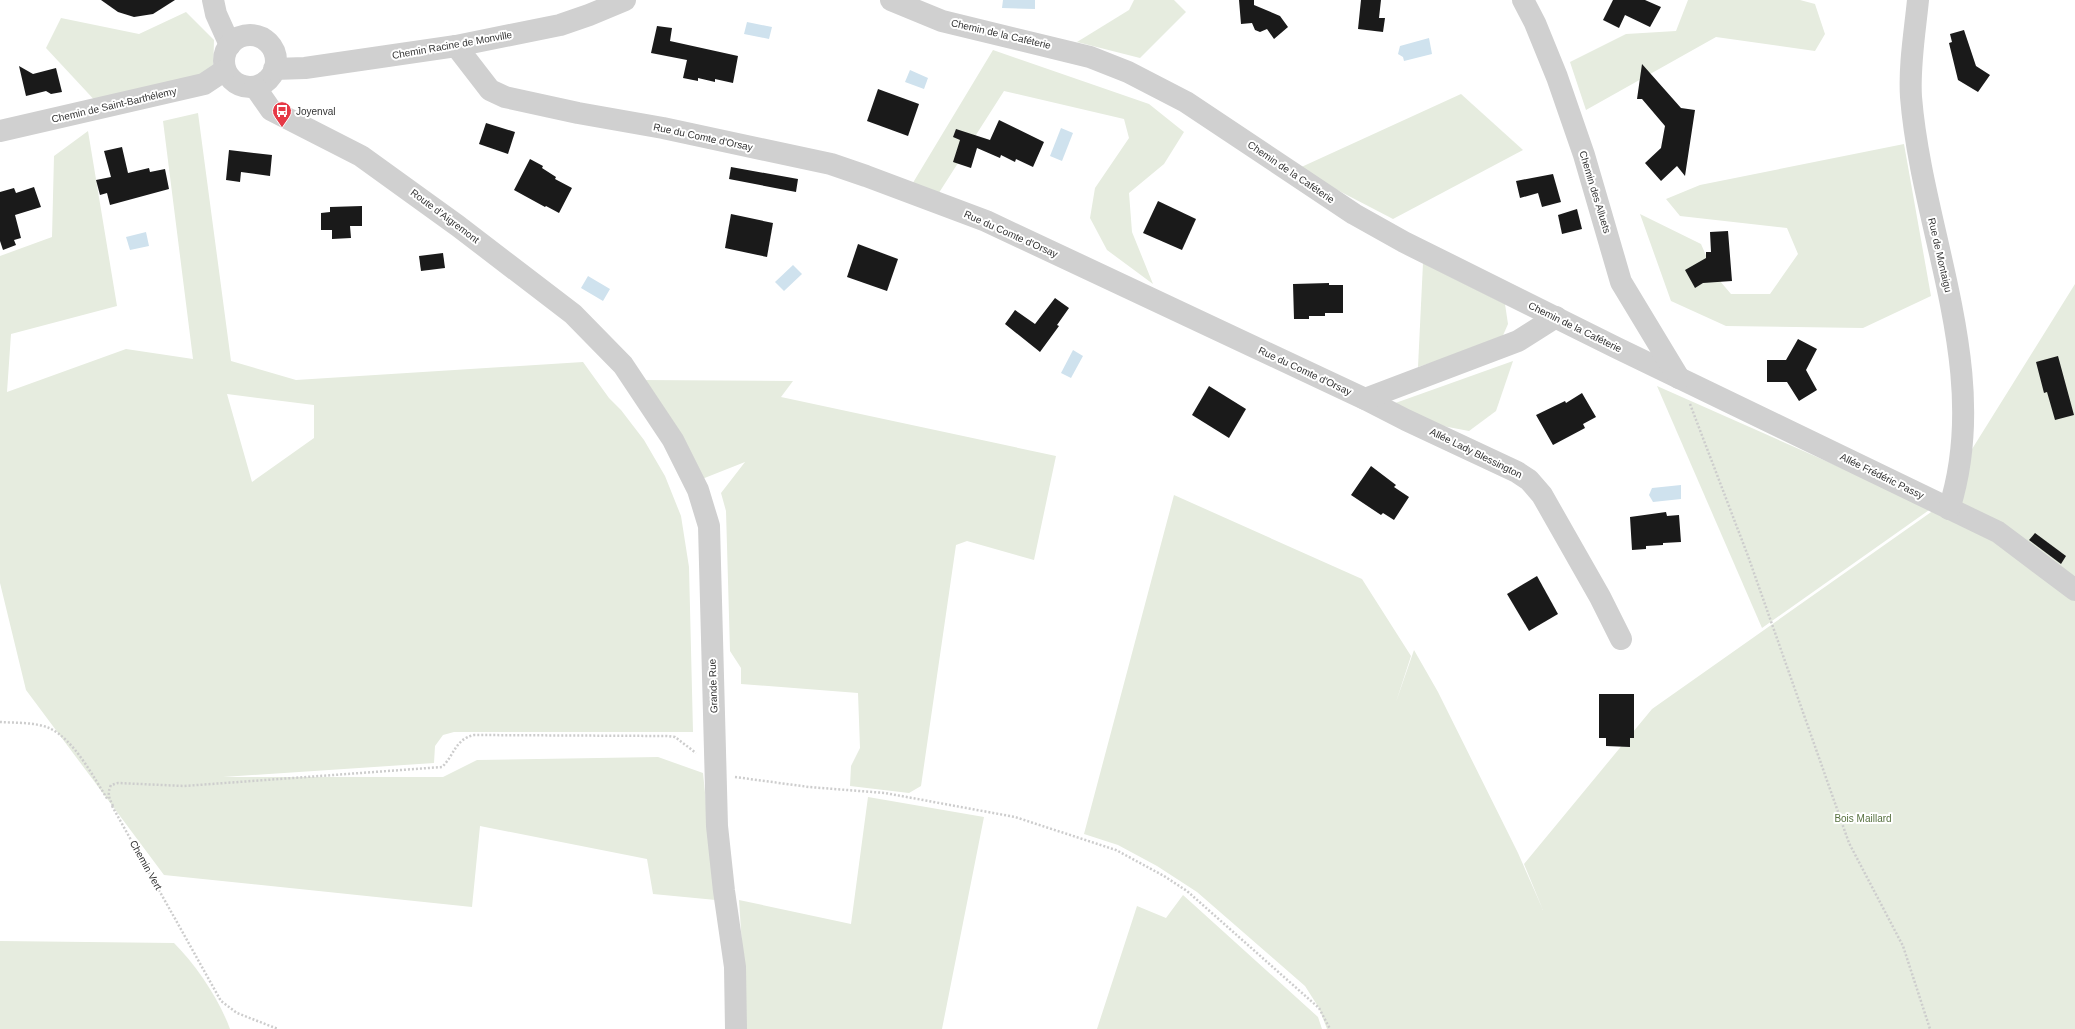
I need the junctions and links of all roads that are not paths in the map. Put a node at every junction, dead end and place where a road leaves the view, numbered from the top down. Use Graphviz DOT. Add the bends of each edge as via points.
graph roads {
  1 [pos="213,0"];
  2 [pos="625,0"];
  3 [pos="891,0"];
  4 [pos="1522,0"];
  5 [pos="1918,0"];
  6 [pos="230,45"];
  7 [pos="456,46"];
  8 [pos="274,69"];
  9 [pos="225,70"];
  10 [pos="255,87"];
  11 [pos="0,131"];
  12 [pos="1556,317"];
  13 [pos="623,366"];
  14 [pos="1679,378"];
  15 [pos="1365,398"];
  16 [pos="1949,509"];
  17 [pos="2075,590"];
  18 [pos="1621,639"];
  19 [pos="736,1029"];
  1 -- 6 [label="street" via="216,14"];
  2 -- 7 [label="street, Chemin Racine de Monville" via="560,25"];
  3 -- 12 [label="street, Chemin de la Caféterie" via="942,21 1090,57 1128,72 1186,102 1354,214 1404,242"];
  4 -- 14 [label="street, Chemin des Alluets" via="1535,23 1557,76 1584,155 1621,282"];
  5 -- 16 [label="street, Rue de Montaigu" via="1911,96 1926,194 1942,258 1960,361 1961,450 1956,489"];
  6 -- 8 [label="street" via="235,40 250,35 265,41 274,54"];
  6 -- 9 [label="street" via="225,53"];
  7 -- 8 [label="street, Chemin Racine de Monville" via="305,68"];
  7 -- 15 [label="street, Rue du Comte d'Orsay" via="490,90 504,97 830,164 866,176 986,221"];
  8 -- 10 [label="street" via="270,78"];
  9 -- 10 [label="street" via="232,80 243,87"];
  9 -- 11 [label="street, Chemin de Saint-Barthélemy" via="204,84"];
  10 -- 13 [label="street, Route d’Aigremont" via="270,110 361,156 458,226 574,314"];
  12 -- 14 [label="street, Chemin de la Caféterie"];
  12 -- 15 [label="street" via="1518,341"];
  13 -- 19 [label="street, Grande Rue" via="673,440 698,490 709,526 717,826 735,967"];
  14 -- 16 [label="street, Allée Frédéric Passy"];
  15 -- 18 [label="street, Allée Lady Blessington" via="1529,480 1542,495"];
  16 -- 17 [label="street, Allée Frédéric Passy" via="1998,532"];
}
